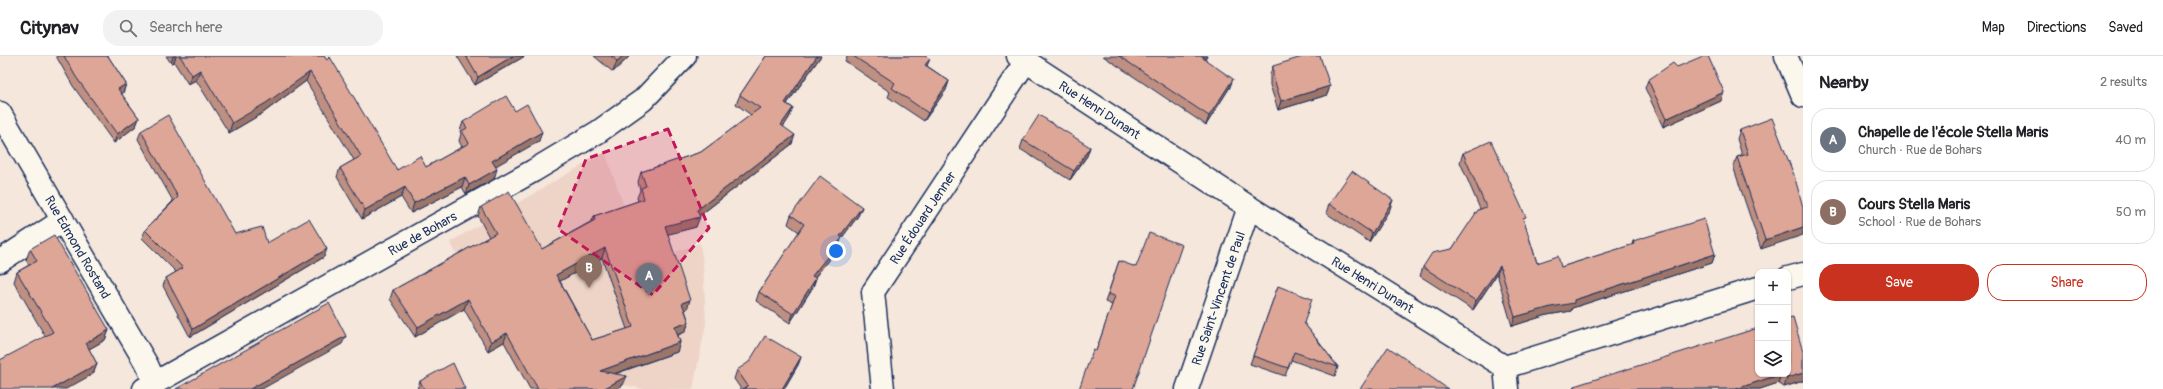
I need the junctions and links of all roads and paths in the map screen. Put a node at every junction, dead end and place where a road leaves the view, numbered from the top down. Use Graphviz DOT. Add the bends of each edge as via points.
graph roads {
  1 [pos="685,56"];
  2 [pos="1786,56"];
  3 [pos="1022,58"];
  4 [pos="1803,96"];
  5 [pos="0,113"];
  6 [pos="1249,207"];
  7 [pos="63,220"];
  8 [pos="0,261"];
  9 [pos="1803,274"];
  10 [pos="1791,277"];
  11 [pos="1755,289"];
  12 [pos="1505,367"];
  13 [pos="149,386"];
  14 [pos="883,389"];
  15 [pos="1187,389"];
  16 [pos="1507,389"];
  1 -- 13 [label="street, Rue de Bohars" via="643,100 598,132"];
  2 -- 4 [label="street"];
  3 -- 6 [label="street, Rue Henri Dunant"];
  3 -- 14 [label="street, Rue Édouard Jenner" via="873,292"];
  5 -- 7 [label="street, Rue Edmond Rostand"];
  6 -- 12 [label="street, Rue Henri Dunant"];
  6 -- 15 [label="street, Rue Saint-Vincent de Paul"];
  7 -- 8 [label="street"];
  7 -- 13 [label="street, Rue Edmond Rostand" via="147,365"];
  9 -- 10 [label="street"];
  11 -- 12 [label="street"];
  12 -- 16 [label="street"];
}
